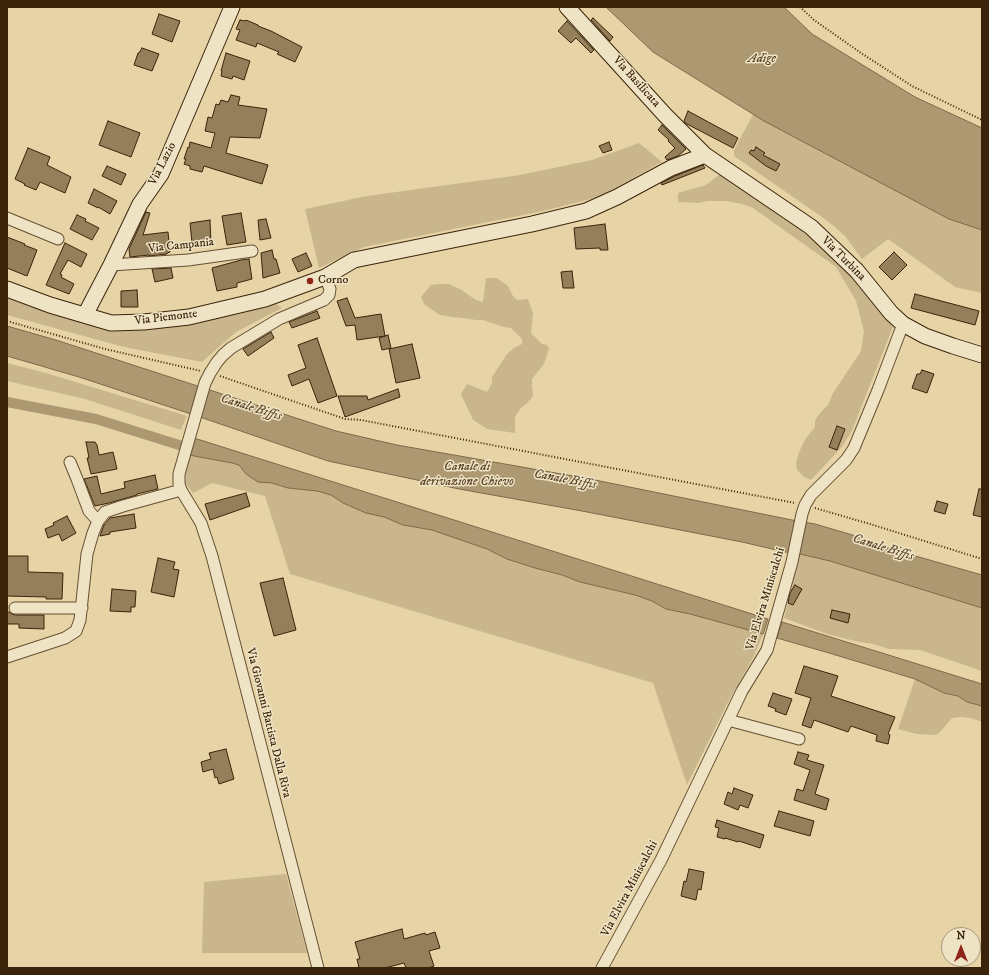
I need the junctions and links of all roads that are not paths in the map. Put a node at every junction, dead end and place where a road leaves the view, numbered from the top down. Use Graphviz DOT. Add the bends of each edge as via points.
graph roads {
  1 [pos="232,7"];
  2 [pos="567,7"];
  3 [pos="705,155"];
  4 [pos="7,218"];
  5 [pos="58,239"];
  6 [pos="252,251"];
  7 [pos="111,265"];
  8 [pos="325,277"];
  9 [pos="7,289"];
  10 [pos="85,316"];
  11 [pos="904,324"];
  12 [pos="982,355"];
  13 [pos="70,462"];
  14 [pos="181,490"];
  15 [pos="98,521"];
  16 [pos="15,608"];
  17 [pos="82,608"];
  18 [pos="7,657"];
  19 [pos="728,720"];
  20 [pos="799,739"];
  21 [pos="318,968"];
  22 [pos="602,968"];
  1 -- 7 [label="street, Via Lazio" via="161,174 140,204"];
  2 -- 3 [label="street, Via Basilicata"];
  3 -- 8 [label="street, Via Piemonte" via="671,168 586,211 354,260"];
  3 -- 11 [label="street, Via Turbina" via="811,227 857,271 891,313"];
  4 -- 5 [label="street"];
  6 -- 7 [label="street, Via Campania" via="188,260"];
  7 -- 10 [label="street, Via Lazio"];
  8 -- 10 [label="street, Via Piemonte" via="265,299 189,317 111,323"];
  8 -- 14 [label="street, Via Giovanni Battista Dalla Riva" via="330,289 324,300 279,319 231,348 217,362 208,378 183,456 179,474"];
  9 -- 10 [label="street, Via Piemonte"];
  11 -- 12 [label="street, Via Turbina" via="925,336"];
  11 -- 19 [label="street, Via Elvira Miniscalchi" via="854,448 846,460 811,495 803,509 792,562 767,650"];
  13 -- 15 [label="street" via="89,511"];
  14 -- 15 [label="street" via="105,512"];
  14 -- 21 [label="street, Via Giovanni Battista Dalla Riva" via="200,523 212,556"];
  15 -- 17 [label="street" via="87,554"];
  16 -- 17 [label="street"];
  17 -- 18 [label="street" via="76,631 65,638"];
  19 -- 20 [label="street"];
  19 -- 22 [label="street, Via Elvira Miniscalchi" via="661,860"];
}
